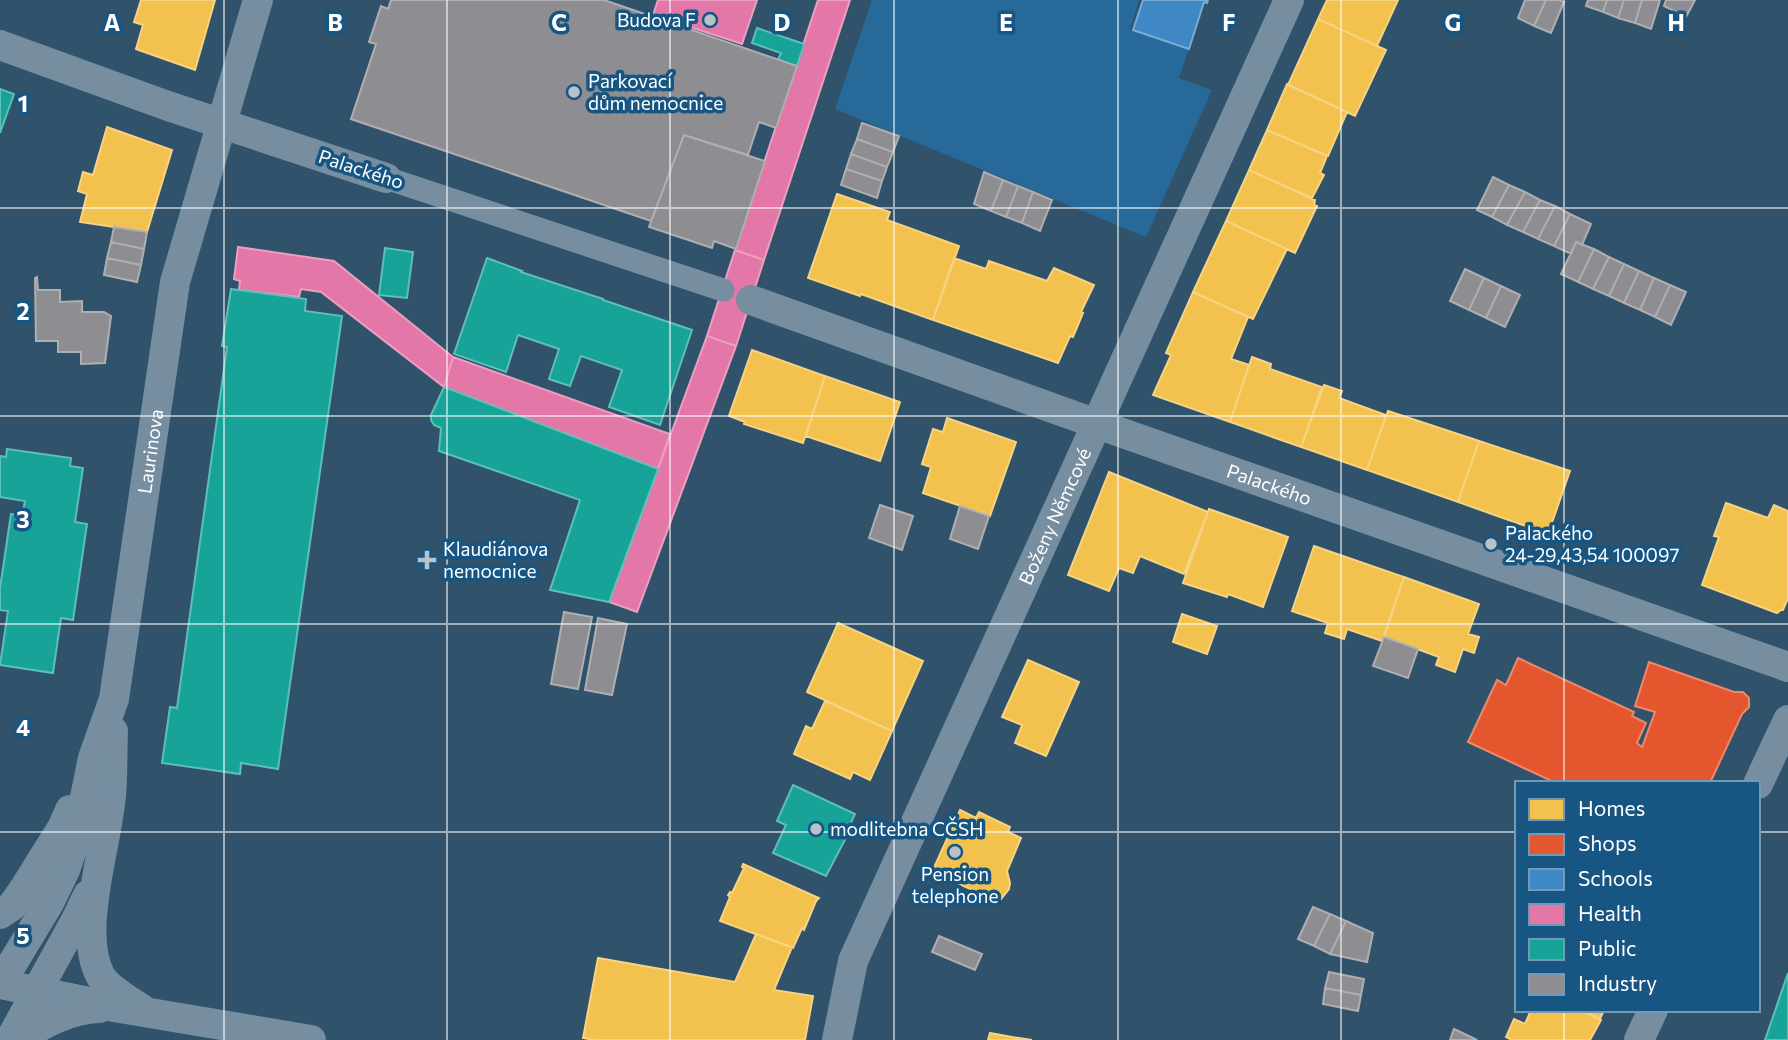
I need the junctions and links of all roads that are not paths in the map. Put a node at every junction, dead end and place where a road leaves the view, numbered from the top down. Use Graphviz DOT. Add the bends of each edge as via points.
graph roads {
  1 [pos="258,0"];
  2 [pos="1289,0"];
  3 [pos="0,45"];
  4 [pos="221,123"];
  5 [pos="386,178"];
  6 [pos="723,290"];
  7 [pos="751,300"];
  8 [pos="1097,424"];
  9 [pos="1788,667"];
  10 [pos="114,699"];
  11 [pos="1788,720"];
  12 [pos="93,758"];
  13 [pos="1759,781"];
  14 [pos="100,869"];
  15 [pos="0,914"];
  16 [pos="0,984"];
  17 [pos="36,991"];
  18 [pos="114,1007"];
  19 [pos="146,1012"];
  20 [pos="1652,1012"];
  21 [pos="10,1040"];
  22 [pos="20,1040"];
  23 [pos="311,1040"];
  24 [pos="836,1040"];
  25 [pos="1639,1040"];
  1 -- 4 [label="street, Laurinova"];
  2 -- 8 [label="street, Boženy Němcové"];
  3 -- 4 [label="street, Palackého"];
  4 -- 5 [label="street, Palackého"];
  4 -- 10 [label="street, Laurinova" via="175,282"];
  5 -- 6 [label="street, Palackého"];
  7 -- 8 [label="street, Palackého"];
  8 -- 9 [label="street, Palackého"];
  8 -- 24 [label="street, Boženy Němcové" via="853,961"];
  10 -- 12 [label="street, Laurinova"];
  10 -- 14 [label="street" via="111,796"];
  11 -- 13 [label="street"];
  12 -- 15 [label="street" via="62,828 12,906"];
  12 -- 16 [label="street, Laurinova" via="65,870"];
  14 -- 17 [label="street"];
  14 -- 19 [label="street" via="91,927 101,977"];
  16 -- 17 [label="street"];
  17 -- 18 [label="street"];
  17 -- 21 [label="street"];
  18 -- 19 [label="street"];
  18 -- 22 [label="street" via="84,1008"];
  19 -- 23 [label="street"];
  20 -- 25 [label="street"];
}
